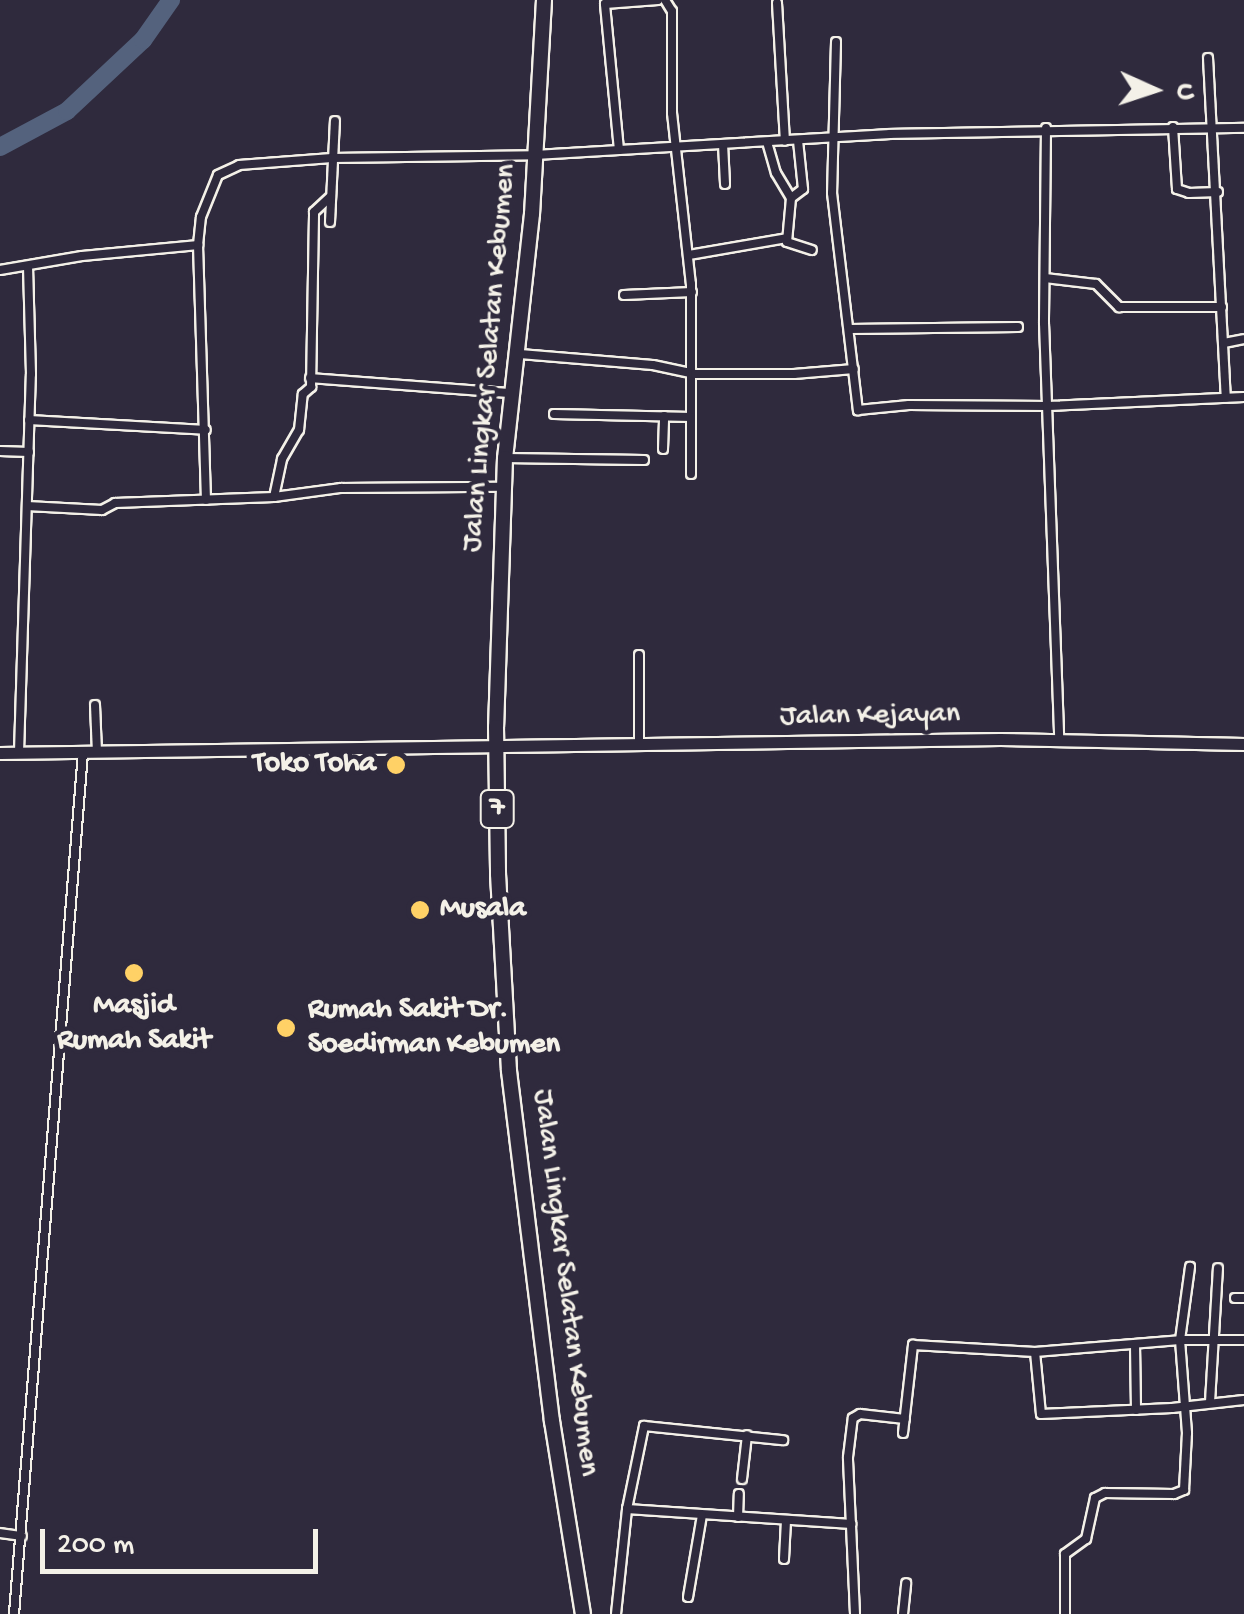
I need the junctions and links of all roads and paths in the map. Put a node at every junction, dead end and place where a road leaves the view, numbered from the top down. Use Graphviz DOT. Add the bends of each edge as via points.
graph roads {
  1 [pos="544,0"];
  2 [pos="662,0"];
  3 [pos="603,2"];
  4 [pos="777,3"];
  5 [pos="836,42"];
  6 [pos="1208,58"];
  7 [pos="335,121"];
  8 [pos="1173,127"];
  9 [pos="1046,128"];
  10 [pos="1212,128"];
  11 [pos="1244,128"];
  12 [pos="831,138"];
  13 [pos="784,141"];
  14 [pos="798,141"];
  15 [pos="766,142"];
  16 [pos="723,144"];
  17 [pos="675,146"];
  18 [pos="619,150"];
  19 [pos="535,155"];
  20 [pos="332,158"];
  21 [pos="725,184"];
  22 [pos="1218,192"];
  23 [pos="330,197"];
  24 [pos="791,198"];
  25 [pos="330,222"];
  26 [pos="787,238"];
  27 [pos="198,244"];
  28 [pos="812,250"];
  29 [pos="689,255"];
  30 [pos="28,266"];
  31 [pos="0,270"];
  32 [pos="1044,278"];
  33 [pos="692,292"];
  34 [pos="624,295"];
  35 [pos="1222,307"];
  36 [pos="1018,327"];
  37 [pos="850,329"];
  38 [pos="1244,339"];
  39 [pos="1224,343"];
  40 [pos="520,354"];
  41 [pos="854,368"];
  42 [pos="692,374"];
  43 [pos="310,378"];
  44 [pos="511,393"];
  45 [pos="1244,397"];
  46 [pos="1226,398"];
  47 [pos="1048,406"];
  48 [pos="554,414"];
  49 [pos="664,416"];
  50 [pos="691,416"];
  51 [pos="29,420"];
  52 [pos="206,430"];
  53 [pos="663,449"];
  54 [pos="0,451"];
  55 [pos="29,452"];
  56 [pos="505,458"];
  57 [pos="644,460"];
  58 [pos="691,474"];
  59 [pos="503,487"];
  60 [pos="274,498"];
  61 [pos="206,500"];
  62 [pos="27,506"];
  63 [pos="639,655"];
  64 [pos="95,705"];
  65 [pos="1058,740"];
  66 [pos="1244,744"];
  67 [pos="639,746"];
  68 [pos="496,748"];
  69 [pos="0,752"];
  70 [pos="18,752"];
  71 [pos="90,753"];
  72 [pos="1190,1267"];
  73 [pos="1218,1268"];
  74 [pos="1180,1340"];
  75 [pos="1213,1340"];
  76 [pos="1244,1340"];
  77 [pos="1135,1345"];
  78 [pos="1035,1352"];
  79 [pos="1244,1400"];
  80 [pos="1210,1402"];
  81 [pos="1184,1407"];
  82 [pos="1136,1410"];
  83 [pos="904,1419"];
  84 [pos="903,1433"];
  85 [pos="747,1435"];
  86 [pos="784,1440"];
  87 [pos="742,1479"];
  88 [pos="739,1494"];
  89 [pos="627,1510"];
  90 [pos="702,1514"];
  91 [pos="738,1517"];
  92 [pos="786,1521"];
  93 [pos="852,1524"];
  94 [pos="0,1533"];
  95 [pos="22,1536"];
  96 [pos="784,1559"];
  97 [pos="906,1583"];
  98 [pos="688,1597"];
  99 [pos="14,1614"];
  100 [pos="584,1614"];
  101 [pos="616,1614"];
  102 [pos="856,1614"];
  103 [pos="903,1614"];
  104 [pos="1065,1614"];
  1 -- 19 [label="highway, Jalan Lingkar Selatan Kebumen / 7"];
  2 -- 3 [label="street"];
  2 -- 17 [label="street" via="672,12"];
  3 -- 18 [label="street"];
  4 -- 13 [label="street"];
  5 -- 12 [label="street"];
  6 -- 10 [label="street"];
  7 -- 20 [label="street"];
  8 -- 9 [label="street"];
  8 -- 10 [label="street"];
  8 -- 22 [label="street" via="1177,188"];
  9 -- 12 [label="street"];
  9 -- 32 [label="street"];
  10 -- 11 [label="street"];
  10 -- 22 [label="street"];
  12 -- 14 [label="street"];
  12 -- 37 [label="street"];
  13 -- 14 [label="street"];
  13 -- 15 [label="street"];
  14 -- 24 [label="street" via="803,189"];
  15 -- 16 [label="street"];
  15 -- 24 [label="street"];
  16 -- 17 [label="street"];
  16 -- 21 [label="street"];
  17 -- 18 [label="street"];
  17 -- 29 [label="street"];
  18 -- 19 [label="street"];
  19 -- 20 [label="street"];
  19 -- 40 [label="highway, Jalan Lingkar Selatan Kebumen / 7"];
  20 -- 23 [label="street"];
  20 -- 27 [label="street" via="222,170 200,217"];
  22 -- 35 [label="street"];
  23 -- 25 [label="street"];
  23 -- 43 [label="street" via="314,212"];
  24 -- 26 [label="street"];
  26 -- 28 [label="street"];
  26 -- 29 [label="street"];
  27 -- 30 [label="street"];
  27 -- 52 [label="street"];
  29 -- 33 [label="street"];
  30 -- 31 [label="street"];
  30 -- 51 [label="street"];
  32 -- 35 [label="street" via="1096,284 1119,308"];
  32 -- 47 [label="street"];
  33 -- 34 [label="street"];
  33 -- 42 [label="street"];
  35 -- 39 [label="street"];
  36 -- 37 [label="street"];
  37 -- 41 [label="street"];
  38 -- 39 [label="street"];
  39 -- 46 [label="street"];
  40 -- 42 [label="street"];
  40 -- 44 [label="highway, Jalan Lingkar Selatan Kebumen / 7"];
  41 -- 42 [label="street"];
  41 -- 47 [label="street" via="857,406"];
  42 -- 50 [label="street"];
  43 -- 44 [label="street"];
  43 -- 60 [label="street"];
  44 -- 56 [label="highway, Jalan Lingkar Selatan Kebumen / 7"];
  45 -- 46 [label="street"];
  46 -- 47 [label="street"];
  47 -- 65 [label="street"];
  48 -- 49 [label="street"];
  49 -- 50 [label="street"];
  49 -- 53 [label="street"];
  50 -- 58 [label="street"];
  51 -- 52 [label="street"];
  51 -- 55 [label="street"];
  52 -- 61 [label="street"];
  54 -- 55 [label="street"];
  55 -- 62 [label="street"];
  56 -- 57 [label="street"];
  56 -- 59 [label="highway, Jalan Lingkar Selatan Kebumen / 7"];
  59 -- 60 [label="street" via="341,488"];
  59 -- 68 [label="highway, Jalan Lingkar Selatan Kebumen / 7"];
  60 -- 61 [label="street"];
  61 -- 62 [label="street" via="102,510"];
  62 -- 70 [label="street"];
  63 -- 67 [label="street"];
  64 -- 71 [label="street"];
  65 -- 66 [label="main road, Jalan Kejayan"];
  65 -- 67 [label="main road, Jalan Kejayan"];
  67 -- 68 [label="main road, Jalan Kejayan"];
  68 -- 71 [label="main road, Jalan Kejayan"];
  68 -- 100 [label="highway, Jalan Lingkar Selatan Kebumen / 7" via="509,1070 552,1421"];
  69 -- 70 [label="main road, Jalan Kejayan"];
  70 -- 71 [label="main road, Jalan Kejayan"];
  71 -- 95 [label="street"];
  72 -- 74 [label="street"];
  73 -- 75 [label="street"];
  74 -- 75 [label="street"];
  74 -- 77 [label="street"];
  74 -- 81 [label="street"];
  75 -- 76 [label="street"];
  75 -- 80 [label="street"];
  77 -- 78 [label="street"];
  77 -- 82 [label="street"];
  78 -- 82 [label="street" via="1041,1414"];
  78 -- 83 [label="street" via="913,1346"];
  79 -- 80 [label="street"];
  80 -- 81 [label="street"];
  81 -- 82 [label="street"];
  81 -- 104 [label="street" via="1184,1490 1094,1498 1086,1540 1065,1554"];
  83 -- 84 [label="street"];
  83 -- 93 [label="street" via="854,1416 848,1457"];
  85 -- 86 [label="street"];
  85 -- 87 [label="street"];
  85 -- 89 [label="street" via="645,1425"];
  88 -- 91 [label="street"];
  89 -- 90 [label="street"];
  89 -- 101 [label="street"];
  90 -- 91 [label="street"];
  90 -- 98 [label="street"];
  91 -- 92 [label="street"];
  92 -- 93 [label="street"];
  92 -- 96 [label="street"];
  93 -- 102 [label="street"];
  94 -- 95 [label="street"];
  95 -- 99 [label="street"];
  97 -- 103 [label="street"];
}
